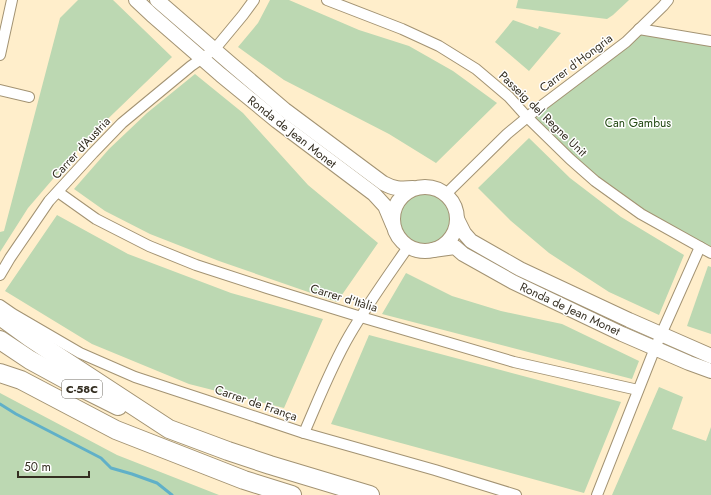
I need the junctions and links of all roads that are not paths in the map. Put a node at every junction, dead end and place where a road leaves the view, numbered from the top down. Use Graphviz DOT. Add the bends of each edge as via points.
graph roads {
  1 [pos="12,0"];
  2 [pos="136,0"];
  3 [pos="157,0"];
  4 [pos="254,0"];
  5 [pos="327,0"];
  6 [pos="668,0"];
  7 [pos="639,29"];
  8 [pos="711,41"];
  9 [pos="214,50"];
  10 [pos="0,55"];
  11 [pos="202,58"];
  12 [pos="0,90"];
  13 [pos="29,97"];
  14 [pos="528,117"];
  15 [pos="412,188"];
  16 [pos="58,192"];
  17 [pos="446,194"];
  18 [pos="457,219"];
  19 [pos="392,225"];
  20 [pos="408,247"];
  21 [pos="700,247"];
  22 [pos="433,250"];
  23 [pos="711,253"];
  24 [pos="0,275"];
  25 [pos="0,305"];
  26 [pos="0,316"];
  27 [pos="361,317"];
  28 [pos="661,334"];
  29 [pos="0,340"];
  30 [pos="655,348"];
  31 [pos="711,356"];
  32 [pos="0,366"];
  33 [pos="711,371"];
  34 [pos="0,373"];
  35 [pos="21,380"];
  36 [pos="638,390"];
  37 [pos="170,429"];
  38 [pos="304,433"];
  39 [pos="292,495"];
  40 [pos="370,495"];
  41 [pos="516,495"];
  42 [pos="597,495"];
  1 -- 10 [label="street"];
  2 -- 11 [label="street, Ronda de Jean Monet"];
  3 -- 9 [label="street, Ronda de Jean Monet"];
  4 -- 9 [label="street"];
  5 -- 14 [label="street, Passeig del Regne Unit" via="439,46 476,69"];
  6 -- 7 [label="street, Carrer d'Hongria"];
  7 -- 8 [label="street"];
  7 -- 14 [label="street, Carrer d'Hongria" via="626,42"];
  9 -- 11 [label="street"];
  9 -- 15 [label="street, Ronda de Jean Monet" via="286,110 383,183 399,189"];
  11 -- 16 [label="street, Carrer d'Austria" via="122,123"];
  11 -- 19 [label="street, Ronda de Jean Monet" via="276,122 374,194 385,206"];
  12 -- 13 [label="street"];
  14 -- 17 [label="street, Carrer d'Hongria"];
  14 -- 21 [label="street, Passeig del Regne Unit" via="596,181 641,214"];
  15 -- 17 [label="street" via="433,187"];
  15 -- 19 [label="street" via="396,203"];
  16 -- 24 [label="street, Carrer d'Austria"];
  16 -- 27 [label="street, Carrer d'Itàlia" via="96,218 149,246 246,282"];
  17 -- 18 [label="street" via="453,202"];
  18 -- 22 [label="street" via="453,235"];
  18 -- 28 [label="street, Ronda de Jean Monet" via="471,241 520,269"];
  19 -- 20 [label="street" via="399,239"];
  20 -- 22 [label="street" via="414,250"];
  20 -- 27 [label="street"];
  21 -- 23 [label="street, Passeig del Regne Unit"];
  21 -- 28 [label="street"];
  22 -- 30 [label="street, Ronda de Jean Monet" via="454,247 513,282"];
  25 -- 38 [label="street, Carrer de França" via="80,352 135,377"];
  26 -- 37 [label="highway"];
  27 -- 36 [label="street, Carrer d'Itàlia" via="514,362"];
  27 -- 38 [label="street" via="348,337"];
  28 -- 30 [label="street"];
  28 -- 31 [label="street, Ronda de Jean Monet"];
  29 -- 37 [label="highway, C-58C" via="74,384"];
  30 -- 33 [label="street, Ronda de Jean Monet"];
  30 -- 36 [label="street"];
  32 -- 35 [label="highway, C-58C"];
  34 -- 35 [label="highway"];
  35 -- 39 [label="highway, C-58C" via="116,430 244,480"];
  36 -- 42 [label="street"];
  37 -- 40 [label="highway, C-58C" via="270,465"];
  38 -- 41 [label="street, Carrer de França"];
}
